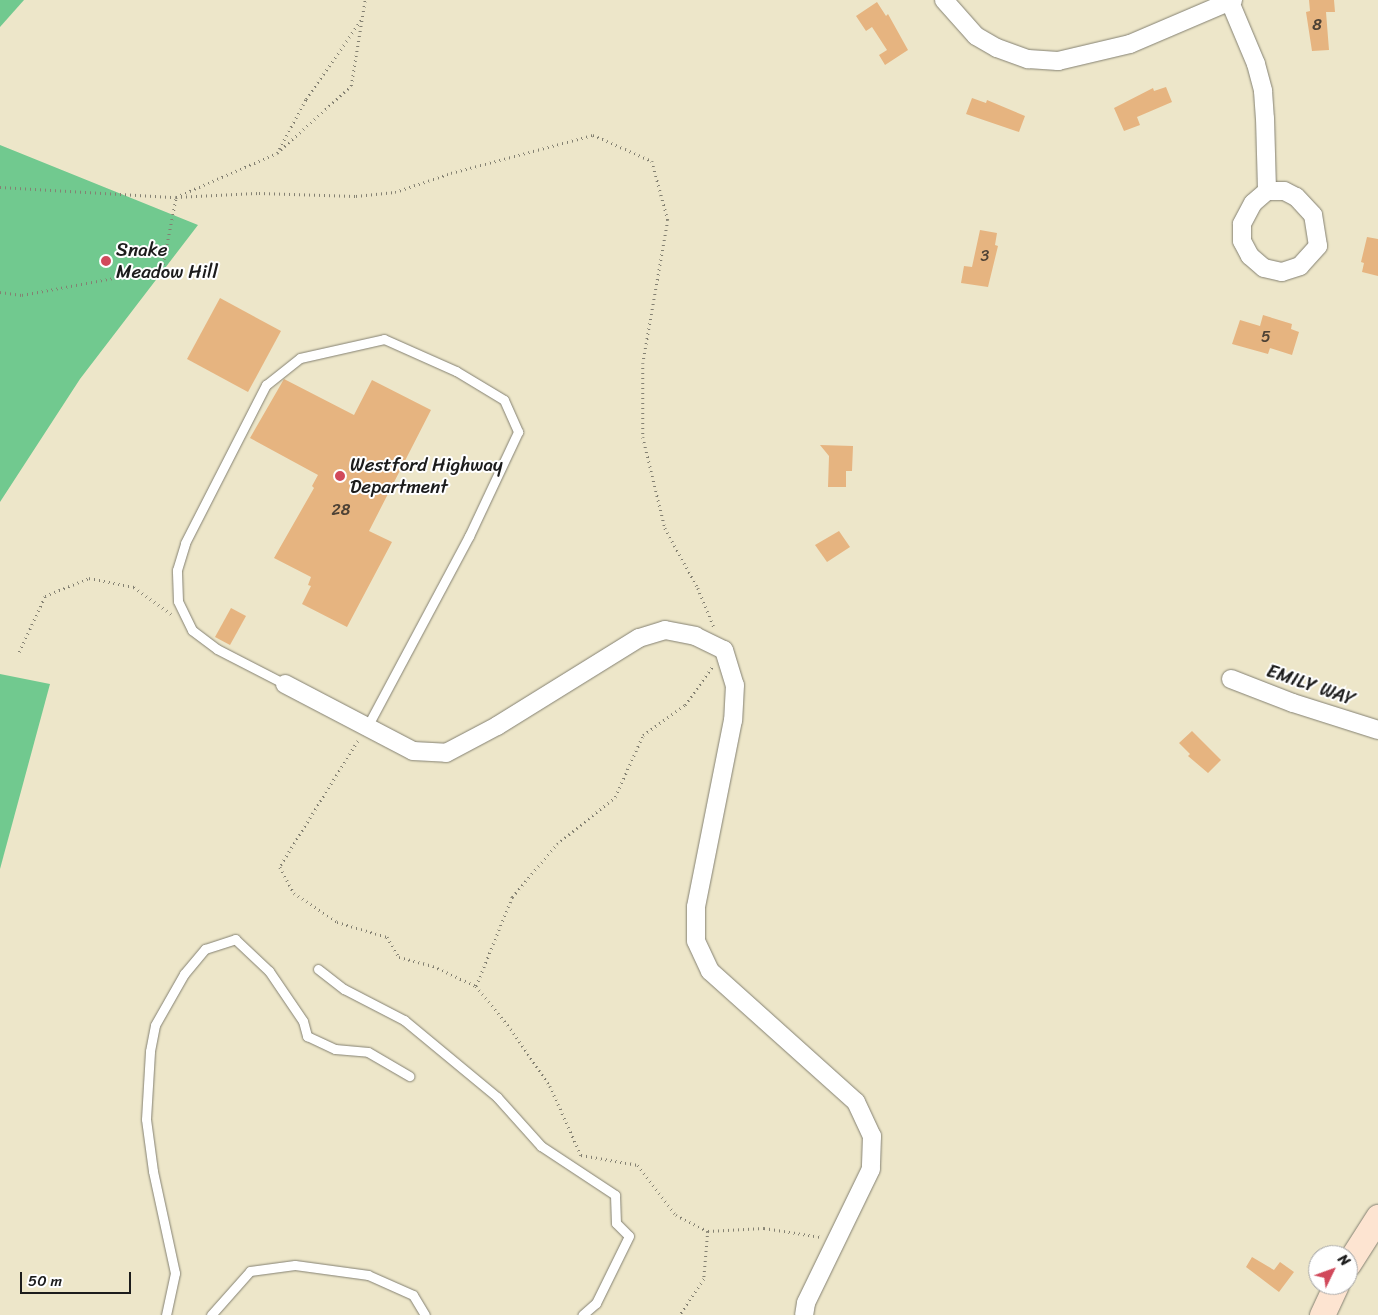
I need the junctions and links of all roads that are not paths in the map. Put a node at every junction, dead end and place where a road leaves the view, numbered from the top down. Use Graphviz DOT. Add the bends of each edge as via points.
graph roads {
  1 [pos="944,0"];
  2 [pos="1231,1"];
  3 [pos="1267,191"];
  4 [pos="1231,679"];
  5 [pos="285,684"];
  6 [pos="368,727"];
  7 [pos="1378,730"];
  8 [pos="318,969"];
  9 [pos="409,1076"];
  10 [pos="1378,1217"];
  11 [pos="1358,1248"];
  12 [pos="1331,1295"];
  13 [pos="166,1315"];
  14 [pos="211,1315"];
  15 [pos="424,1315"];
  16 [pos="582,1315"];
  17 [pos="804,1315"];
  18 [pos="1322,1315"];
  1 -- 2 [label="street" via="976,36 997,48 1028,59 1058,61 1130,44"];
  2 -- 3 [label="street" via="1264,91"];
  3 -- 3 [label="street" via="1253,203 1242,224 1242,241 1250,256 1264,268 1282,272 1300,266 1318,246 1313,215 1296,197 1284,191"];
  4 -- 7 [label="street, EMILY WAY" via="1292,703"];
  5 -- 6 [label="street"];
  5 -- 6 [label="lane" via="217,649 192,630 178,600 177,570 185,543 266,385 300,358 384,339 456,371 504,400 518,432 469,536"];
  6 -- 17 [label="street" via="413,751 446,753 497,726 639,638 665,630 695,636 724,650 735,685 733,720 696,907 696,941 710,971 856,1102 872,1136 871,1169 806,1303"];
  8 -- 16 [label="lane" via="344,989 404,1020 497,1097 541,1146 615,1195 616,1223 629,1236 596,1303"];
  9 -- 13 [label="lane" via="368,1052 335,1049 307,1036 303,1021 269,971 235,939 204,949 184,974 155,1025 150,1051 146,1119 153,1171 175,1273"];
  10 -- 11 [label="main road"];
  12 -- 18 [label="main road"];
  14 -- 15 [label="lane" via="250,1271 295,1265 368,1275 413,1295"];
}
